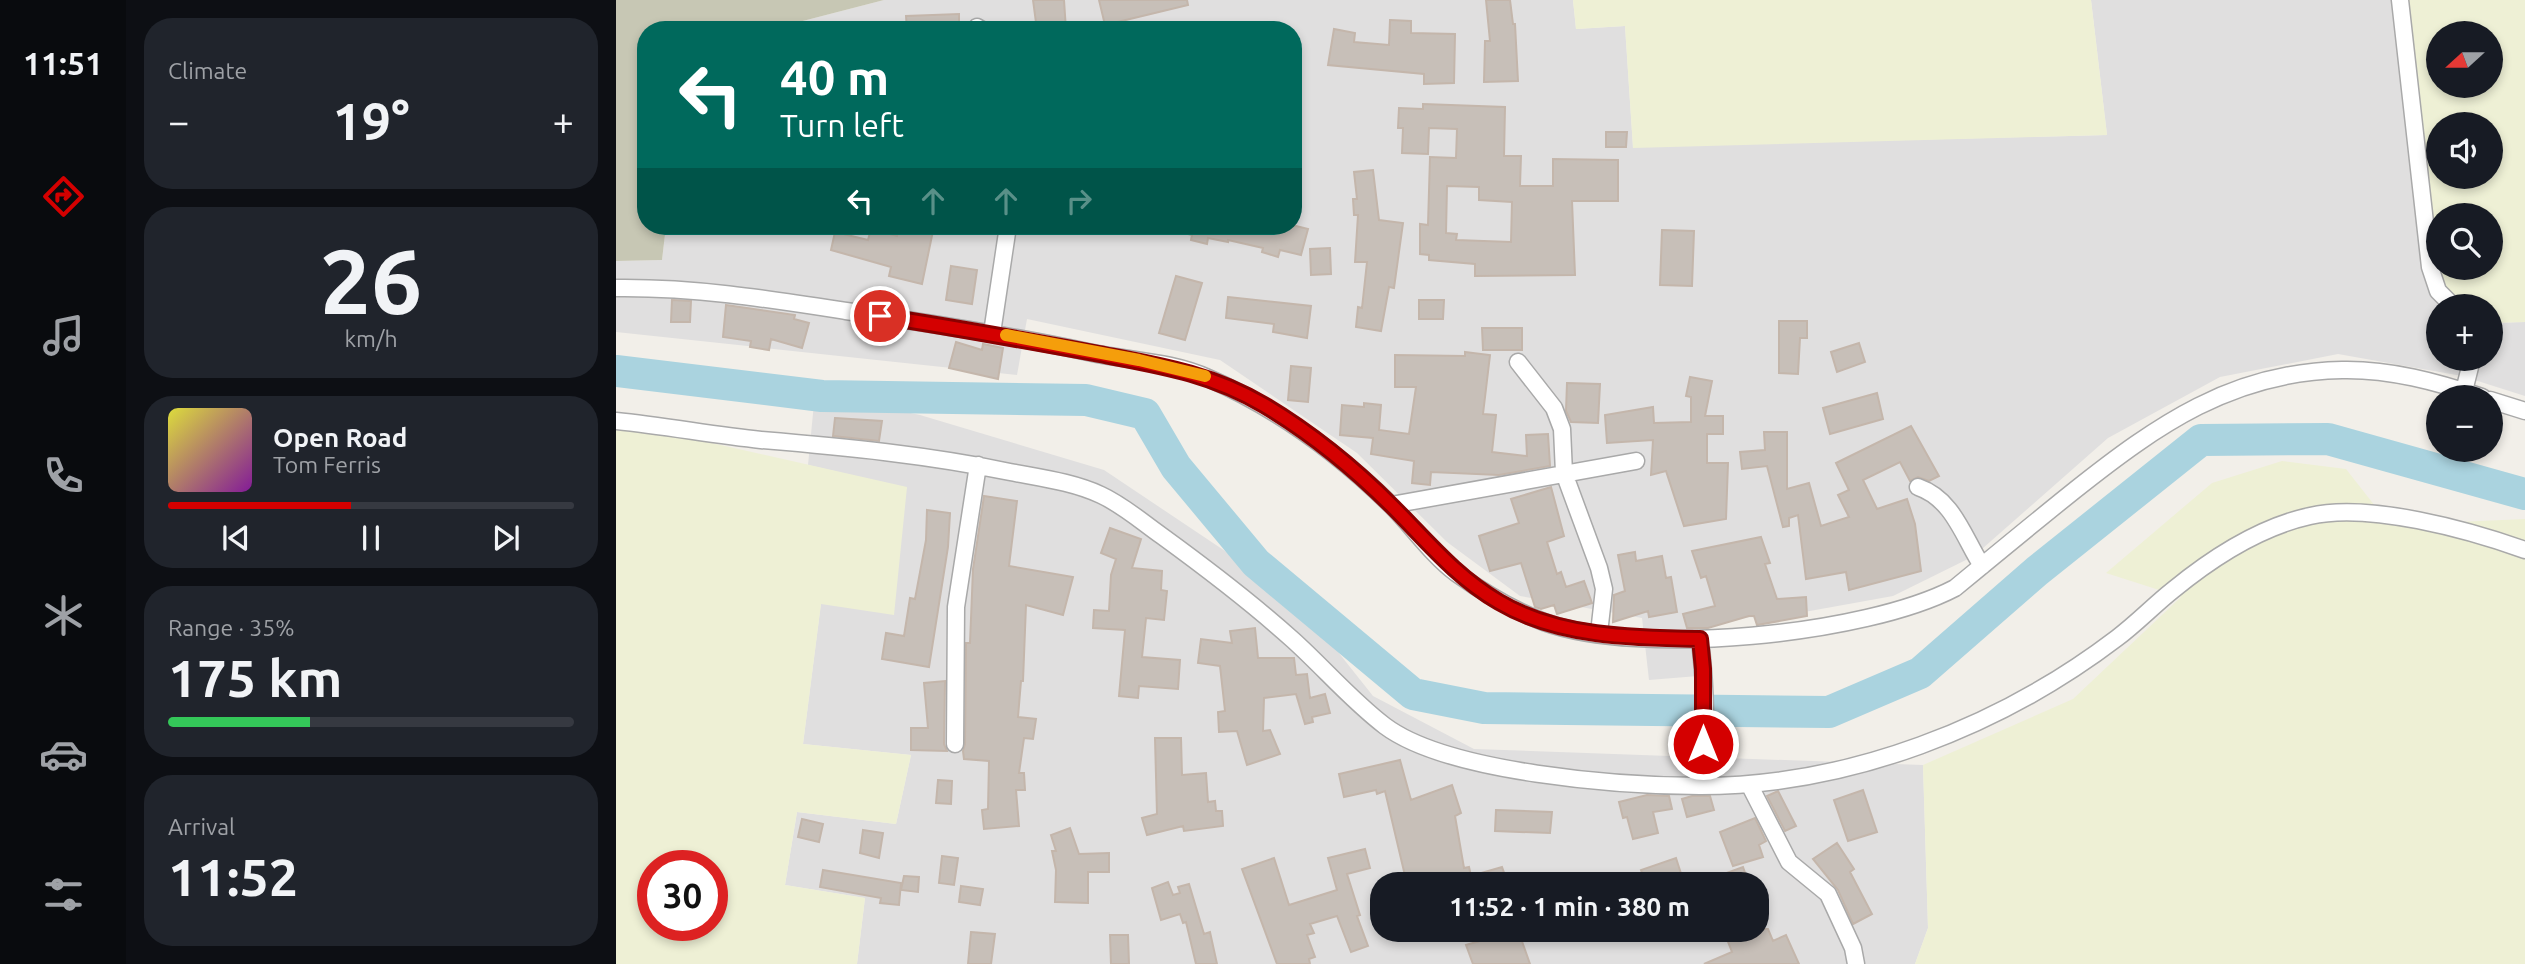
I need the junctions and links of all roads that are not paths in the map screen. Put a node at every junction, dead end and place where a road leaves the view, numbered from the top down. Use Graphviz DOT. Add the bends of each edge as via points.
graph roads {
  1 [pos="2400,0"];
  2 [pos="1007,235"];
  3 [pos="616,288"];
  4 [pos="2441,294"];
  5 [pos="992,333"];
  6 [pos="1518,362"];
  7 [pos="2444,385"];
  8 [pos="2503,404"];
  9 [pos="2525,411"];
  10 [pos="616,421"];
  11 [pos="1636,461"];
  12 [pos="978,465"];
  13 [pos="1564,473"];
  14 [pos="1918,487"];
  15 [pos="1391,505"];
  16 [pos="2525,550"];
  17 [pos="1982,566"];
  18 [pos="1599,633"];
  19 [pos="1700,639"];
  20 [pos="955,744"];
  21 [pos="1749,784"];
  22 [pos="1698,786"];
  23 [pos="1856,964"];
  1 -- 4 [label="street" via="2430,267"];
  2 -- 5 [label="street"];
  3 -- 5 [label="street" via="732,294"];
  5 -- 15 [label="street" via="1203,375 1265,405 1354,471"];
  6 -- 13 [label="street" via="1554,408 1564,441"];
  7 -- 17 [label="street" via="2342,370 2246,385 2185,410 2139,439"];
  8 -- 9 [label="street"];
  10 -- 12 [label="street"];
  11 -- 13 [label="street"];
  12 -- 20 [label="street" via="957,607"];
  12 -- 22 [label="street" via="1082,487 1119,505 1289,636 1387,728 1429,748 1494,767"];
  13 -- 15 [label="street"];
  13 -- 18 [label="street" via="1600,568 1604,589"];
  14 -- 17 [label="street" via="1935,493 1948,505"];
  15 -- 18 [label="street" via="1452,570 1500,603 1548,623"];
  16 -- 21 [label="street" via="2441,526 2380,516 2335,512 2287,523 2230,550 2056,681 1992,716 1895,754"];
  17 -- 19 [label="street" via="1955,588 1899,611 1850,622"];
  18 -- 19 [label="street"];
  19 -- 22 [label="street" via="1703,769"];
  21 -- 22 [label="street"];
  21 -- 23 [label="street" via="1789,862 1828,894"];
}
